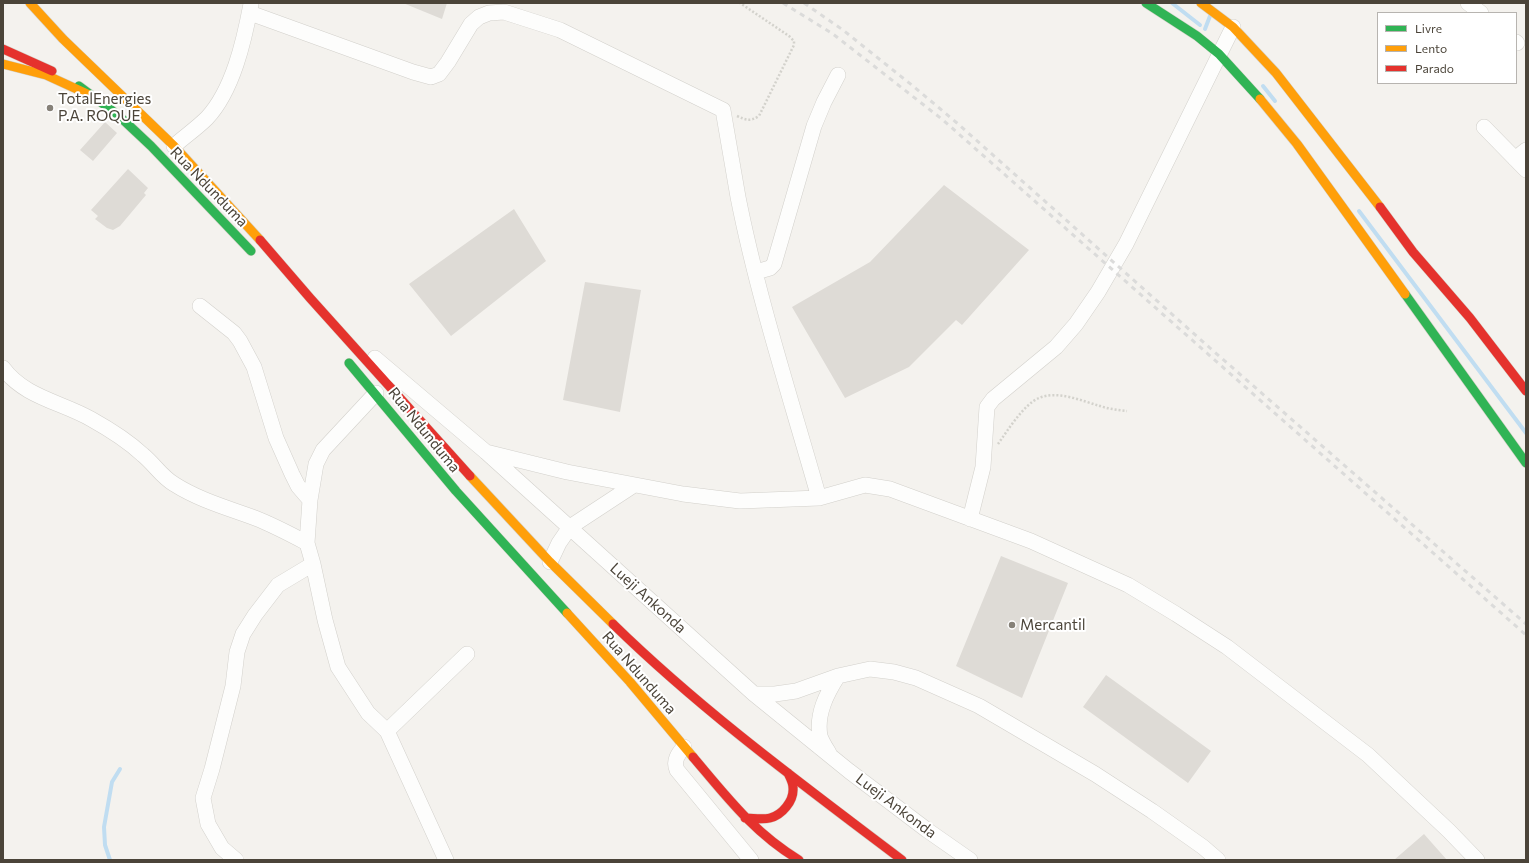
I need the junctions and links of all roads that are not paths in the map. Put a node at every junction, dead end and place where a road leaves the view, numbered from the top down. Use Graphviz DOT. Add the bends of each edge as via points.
graph roads {
  1 [pos="30,3"];
  2 [pos="1146,3"];
  3 [pos="1201,3"];
  4 [pos="1468,3"];
  5 [pos="250,8"];
  6 [pos="1480,12"];
  7 [pos="1233,27"];
  8 [pos="3,49"];
  9 [pos="1219,54"];
  10 [pos="3,64"];
  11 [pos="838,75"];
  12 [pos="94,97"];
  13 [pos="1484,127"];
  14 [pos="174,146"];
  15 [pos="1520,154"];
  16 [pos="1526,170"];
  17 [pos="255,256"];
  18 [pos="756,272"];
  19 [pos="200,306"];
  20 [pos="335,326"];
  21 [pos="344,357"];
  22 [pos="3,368"];
  23 [pos="1526,391"];
  24 [pos="376,393"];
  25 [pos="486,452"];
  26 [pos="1526,463"];
  27 [pos="634,485"];
  28 [pos="819,498"];
  29 [pos="310,500"];
  30 [pos="970,519"];
  31 [pos="570,527"];
  32 [pos="307,543"];
  33 [pos="550,562"];
  34 [pos="313,564"];
  35 [pos="467,654"];
  36 [pos="838,676"];
  37 [pos="754,694"];
  38 [pos="387,731"];
  39 [pos="684,747"];
  40 [pos="830,755"];
  41 [pos="788,773"];
  42 [pos="745,818"];
  43 [pos="236,860"];
  44 [pos="446,860"];
  45 [pos="751,860"];
  46 [pos="799,860"];
  47 [pos="902,860"];
  48 [pos="970,860"];
  49 [pos="1218,860"];
  50 [pos="1477,860"];
  1 -- 14 [label="main road, Rua Ndunduma" via="63,39"];
  2 -- 9 [label="main road" via="1197,36"];
  3 -- 7 [label="main road"];
  4 -- 6 [label="street"];
  5 -- 14 [label="street" via="235,67 224,93 207,118"];
  5 -- 18 [label="street" via="431,77 439,74 471,24 489,13 504,12 560,30 723,110 738,197"];
  7 -- 9 [label="street"];
  7 -- 23 [label="main road" via="1276,73 1413,252 1470,318"];
  8 -- 12 [label="main road, Rua Ndunduma" via="67,79"];
  9 -- 26 [label="main road" via="1297,144"];
  9 -- 30 [label="street" via="1126,244 1098,292 1056,347 993,399 988,407 985,454"];
  10 -- 12 [label="main road" via="46,75"];
  11 -- 18 [label="street" via="814,126 774,264 770,268"];
  12 -- 17 [label="main road, Rua Ndunduma" via="151,146"];
  13 -- 15 [label="street"];
  14 -- 20 [label="main road, Rua Ndunduma"];
  15 -- 16 [label="street"];
  18 -- 28 [label="street"];
  19 -- 29 [label="street" via="234,333 240,341 254,367 276,438 298,486"];
  20 -- 25 [label="street, Lueji Ankonda"];
  20 -- 33 [label="main road, Rua Ndunduma"];
  21 -- 24 [label="main road, Rua Ndunduma"];
  22 -- 32 [label="street" via="10,378 32,394 91,419 114,434 143,454 163,476 178,487 210,502 257,518"];
  24 -- 29 [label="street" via="323,450 316,464"];
  24 -- 39 [label="main road, Rua Ndunduma" via="456,491 630,682"];
  25 -- 27 [label="street"];
  25 -- 31 [label="street, Lueji Ankonda"];
  27 -- 28 [label="street" via="740,501"];
  27 -- 31 [label="street"];
  28 -- 30 [label="street" via="865,485 874,486 890,489"];
  29 -- 32 [label="street"];
  30 -- 50 [label="street" via="1031,541 1128,585 1227,647 1368,755"];
  31 -- 33 [label="street"];
  31 -- 37 [label="street, Lueji Ankonda"];
  32 -- 34 [label="street"];
  33 -- 41 [label="main road, Rua Ndunduma" via="640,650"];
  34 -- 38 [label="street" via="338,668 368,713"];
  34 -- 43 [label="street" via="278,585 243,634 238,652 233,686 203,798 208,824 222,848"];
  35 -- 38 [label="street"];
  36 -- 37 [label="street" via="796,691"];
  36 -- 40 [label="street" via="822,707 820,721 820,736"];
  36 -- 49 [label="street" via="870,669 894,672 916,678 979,706 1101,778 1152,811"];
  37 -- 40 [label="street, Lueji Ankonda"];
  38 -- 44 [label="street"];
  39 -- 42 [label="main road, Rua Ndunduma"];
  39 -- 45 [label="street" via="676,759 677,770"];
  40 -- 48 [label="street, Lueji Ankonda"];
  41 -- 42 [label="main road" via="793,783 793,791 785,808 769,818"];
  41 -- 47 [label="main road"];
  42 -- 46 [label="main road, Rua Ndunduma" via="779,848"];
}
